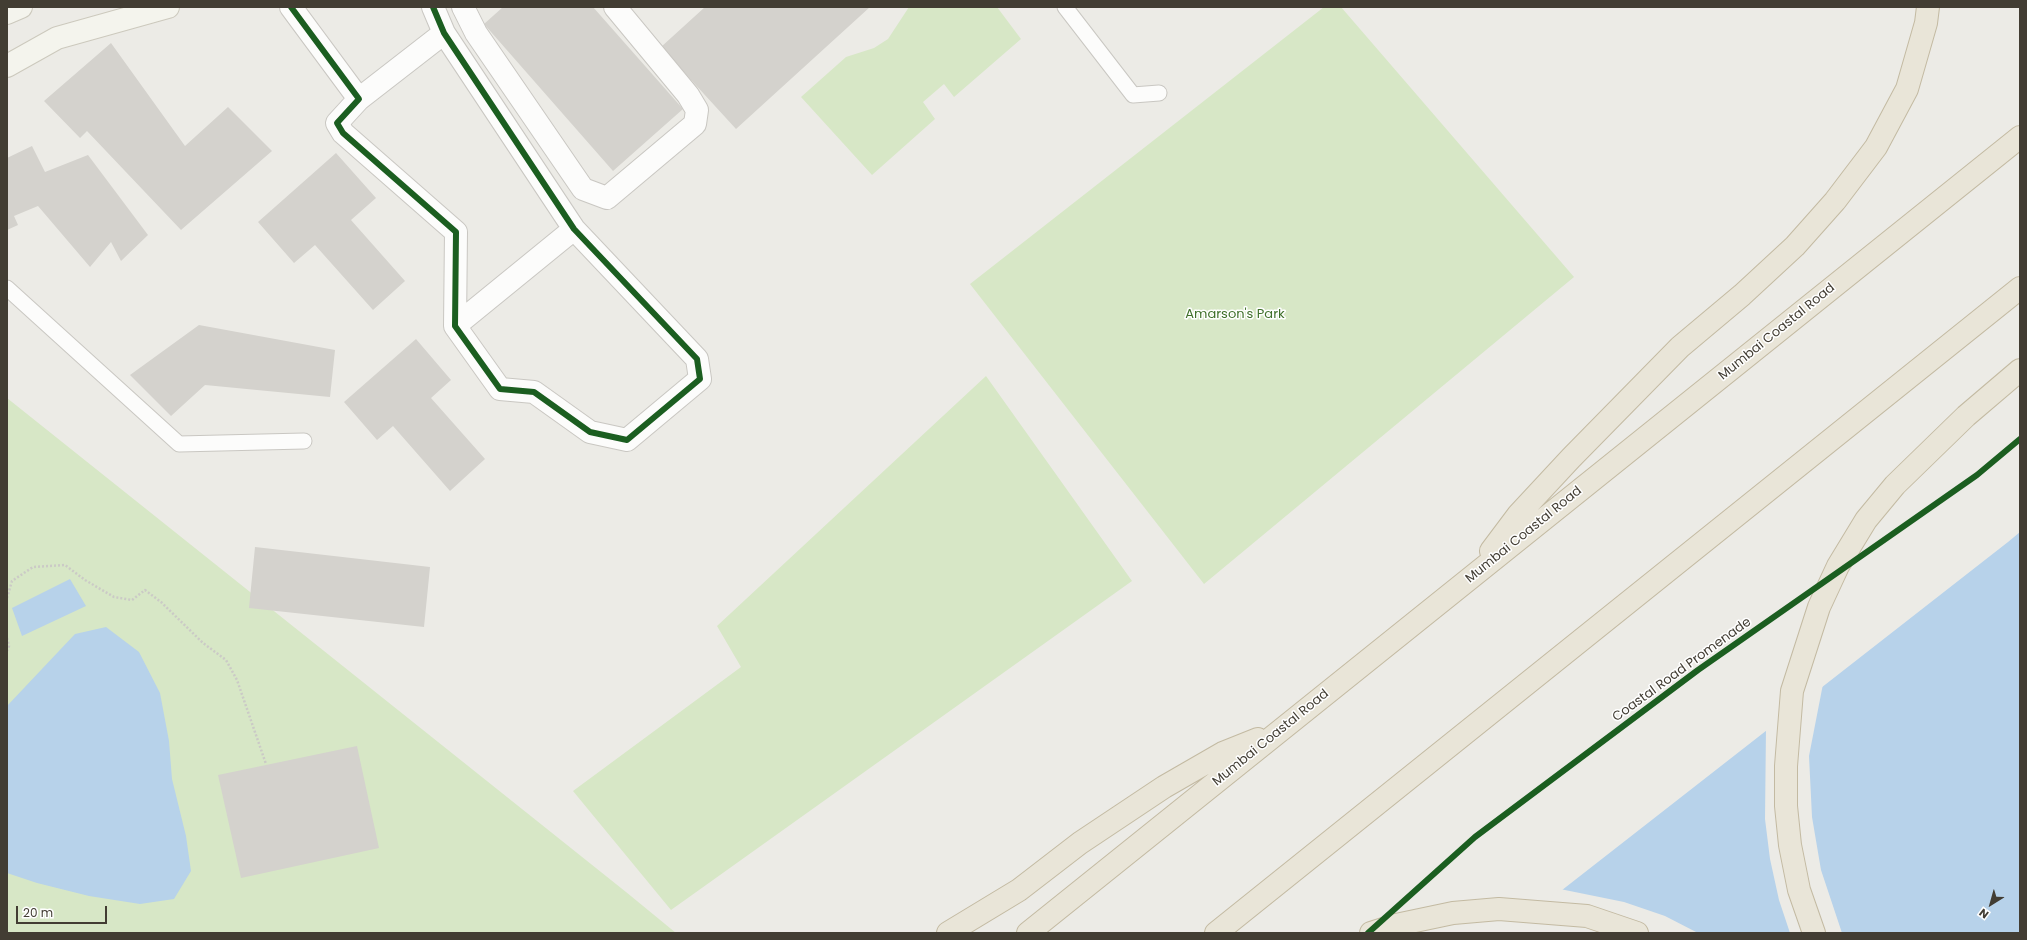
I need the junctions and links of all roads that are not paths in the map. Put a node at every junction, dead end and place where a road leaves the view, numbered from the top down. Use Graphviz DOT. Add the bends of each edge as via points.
graph roads {
  1 [pos="21,7"];
  2 [pos="168,7"];
  3 [pos="291,7"];
  4 [pos="432,7"];
  5 [pos="615,7"];
  6 [pos="1065,7"];
  7 [pos="1928,7"];
  8 [pos="470,10"];
  9 [pos="7,13"];
  10 [pos="444,33"];
  11 [pos="7,66"];
  12 [pos="1159,93"];
  13 [pos="359,99"];
  14 [pos="2020,137"];
  15 [pos="574,229"];
  16 [pos="7,288"];
  17 [pos="2020,288"];
  18 [pos="455,326"];
  19 [pos="2020,370"];
  20 [pos="304,441"];
  21 [pos="1469,579"];
  22 [pos="1279,731"];
  23 [pos="948,933"];
  24 [pos="1028,933"];
  25 [pos="1216,933"];
  26 [pos="1371,933"];
  27 [pos="1638,933"];
  28 [pos="1814,933"];
  1 -- 9 [label="main road"];
  2 -- 11 [label="main road" via="57,38"];
  3 -- 13 [label="street"];
  4 -- 10 [label="street"];
  5 -- 8 [label="street" via="688,95 697,110 696,124 607,198 583,189 476,33"];
  6 -- 12 [label="lane" via="1133,95"];
  7 -- 21 [label="highway" via="1926,23 1907,89 1876,147 1836,201 1796,246 1680,347 1571,458 1518,516"];
  10 -- 13 [label="street"];
  10 -- 15 [label="street"];
  13 -- 18 [label="street" via="337,123 343,133 456,232"];
  14 -- 21 [label="highway, Mumbai Coastal Road"];
  15 -- 18 [label="street"];
  15 -- 18 [label="street" via="697,359 700,379 627,440 590,432 534,392 500,389"];
  16 -- 20 [label="lane" via="179,444"];
  17 -- 25 [label="highway"];
  19 -- 28 [label="highway" via="1966,416 1895,484 1866,520 1838,566 1819,606 1792,691 1786,766 1786,806 1790,845 1799,890"];
  21 -- 22 [label="highway, Mumbai Coastal Road"];
  22 -- 23 [label="highway" via="1223,753 1164,787 1080,843 1019,890"];
  22 -- 24 [label="highway, Mumbai Coastal Road"];
  26 -- 27 [label="highway" via="1453,913 1499,909 1587,916"];
}
